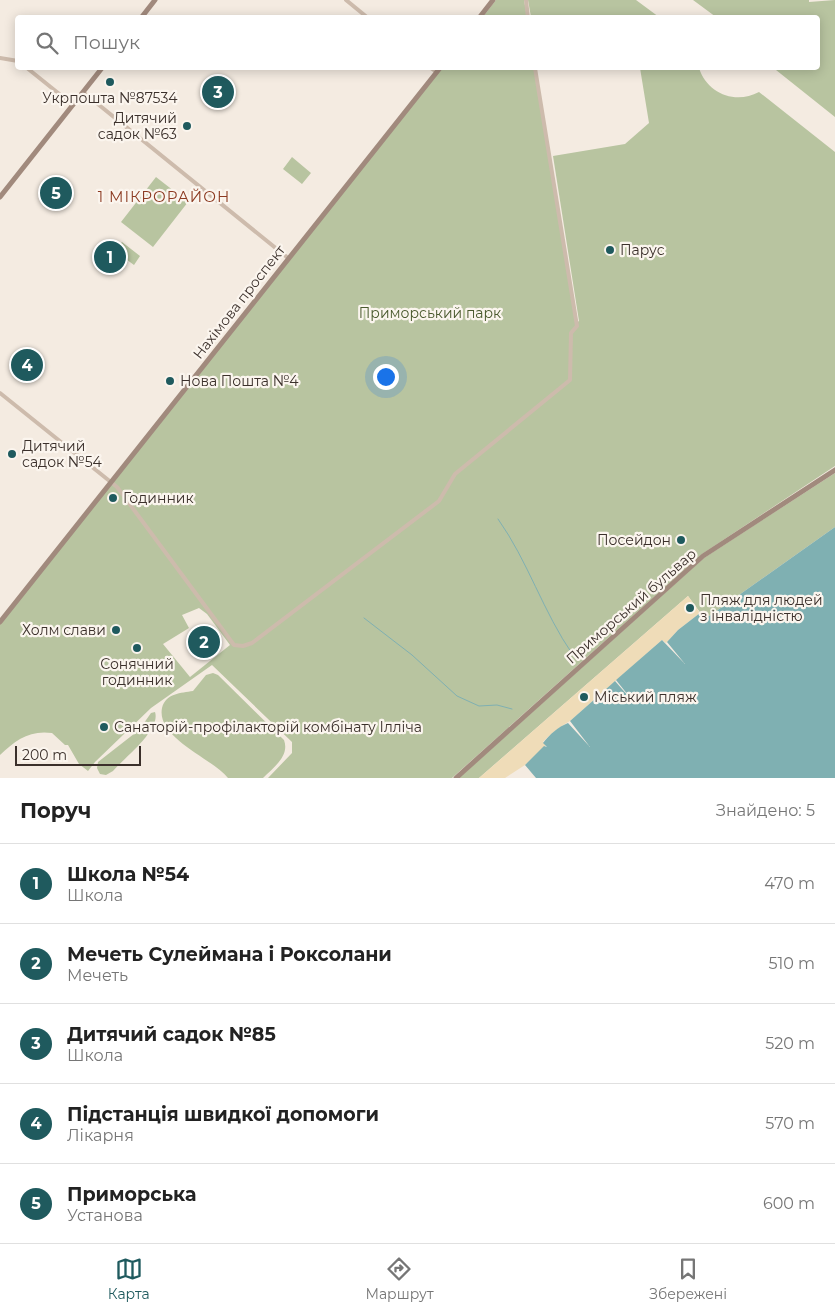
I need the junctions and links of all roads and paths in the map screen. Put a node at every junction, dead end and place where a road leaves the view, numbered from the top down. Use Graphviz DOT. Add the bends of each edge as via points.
graph roads {
  1 [pos="155,0"];
  2 [pos="346,0"];
  3 [pos="493,0"];
  4 [pos="526,0"];
  5 [pos="143,15"];
  6 [pos="364,15"];
  7 [pos="481,15"];
  8 [pos="528,15"];
  9 [pos="0,58"];
  10 [pos="15,60"];
  11 [pos="29,70"];
  12 [pos="100,70"];
  13 [pos="438,70"];
  14 [pos="536,70"];
  15 [pos="83,92"];
  16 [pos="73,105"];
  17 [pos="1,194"];
  18 [pos="288,258"];
  19 [pos="1,395"];
  20 [pos="835,470"];
  21 [pos="111,482"];
  22 [pos="0,622"];
  23 [pos="456,778"];
  1 -- 5 [label="main road"];
  2 -- 6 [label="street"];
  3 -- 7 [label="main road"];
  4 -- 8 [label="street"];
  9 -- 10 [label="street"];
  11 -- 16 [label="street"];
  12 -- 15 [label="main road"];
  13 -- 18 [label="main road, Нахімова проспект"];
  14 -- 21 [label="street" via="577,326 571,331 572,375 568,383 455,474 439,501 325,589 252,643 243,646 234,645 122,492"];
  15 -- 16 [label="main road"];
  15 -- 18 [label="street"];
  16 -- 17 [label="main road"];
  18 -- 21 [label="main road, Нахімова проспект"];
  19 -- 21 [label="street"];
  20 -- 23 [label="main road, Приморський бульвар" via="703,556"];
  21 -- 22 [label="main road, Нахімова проспект"];
}
